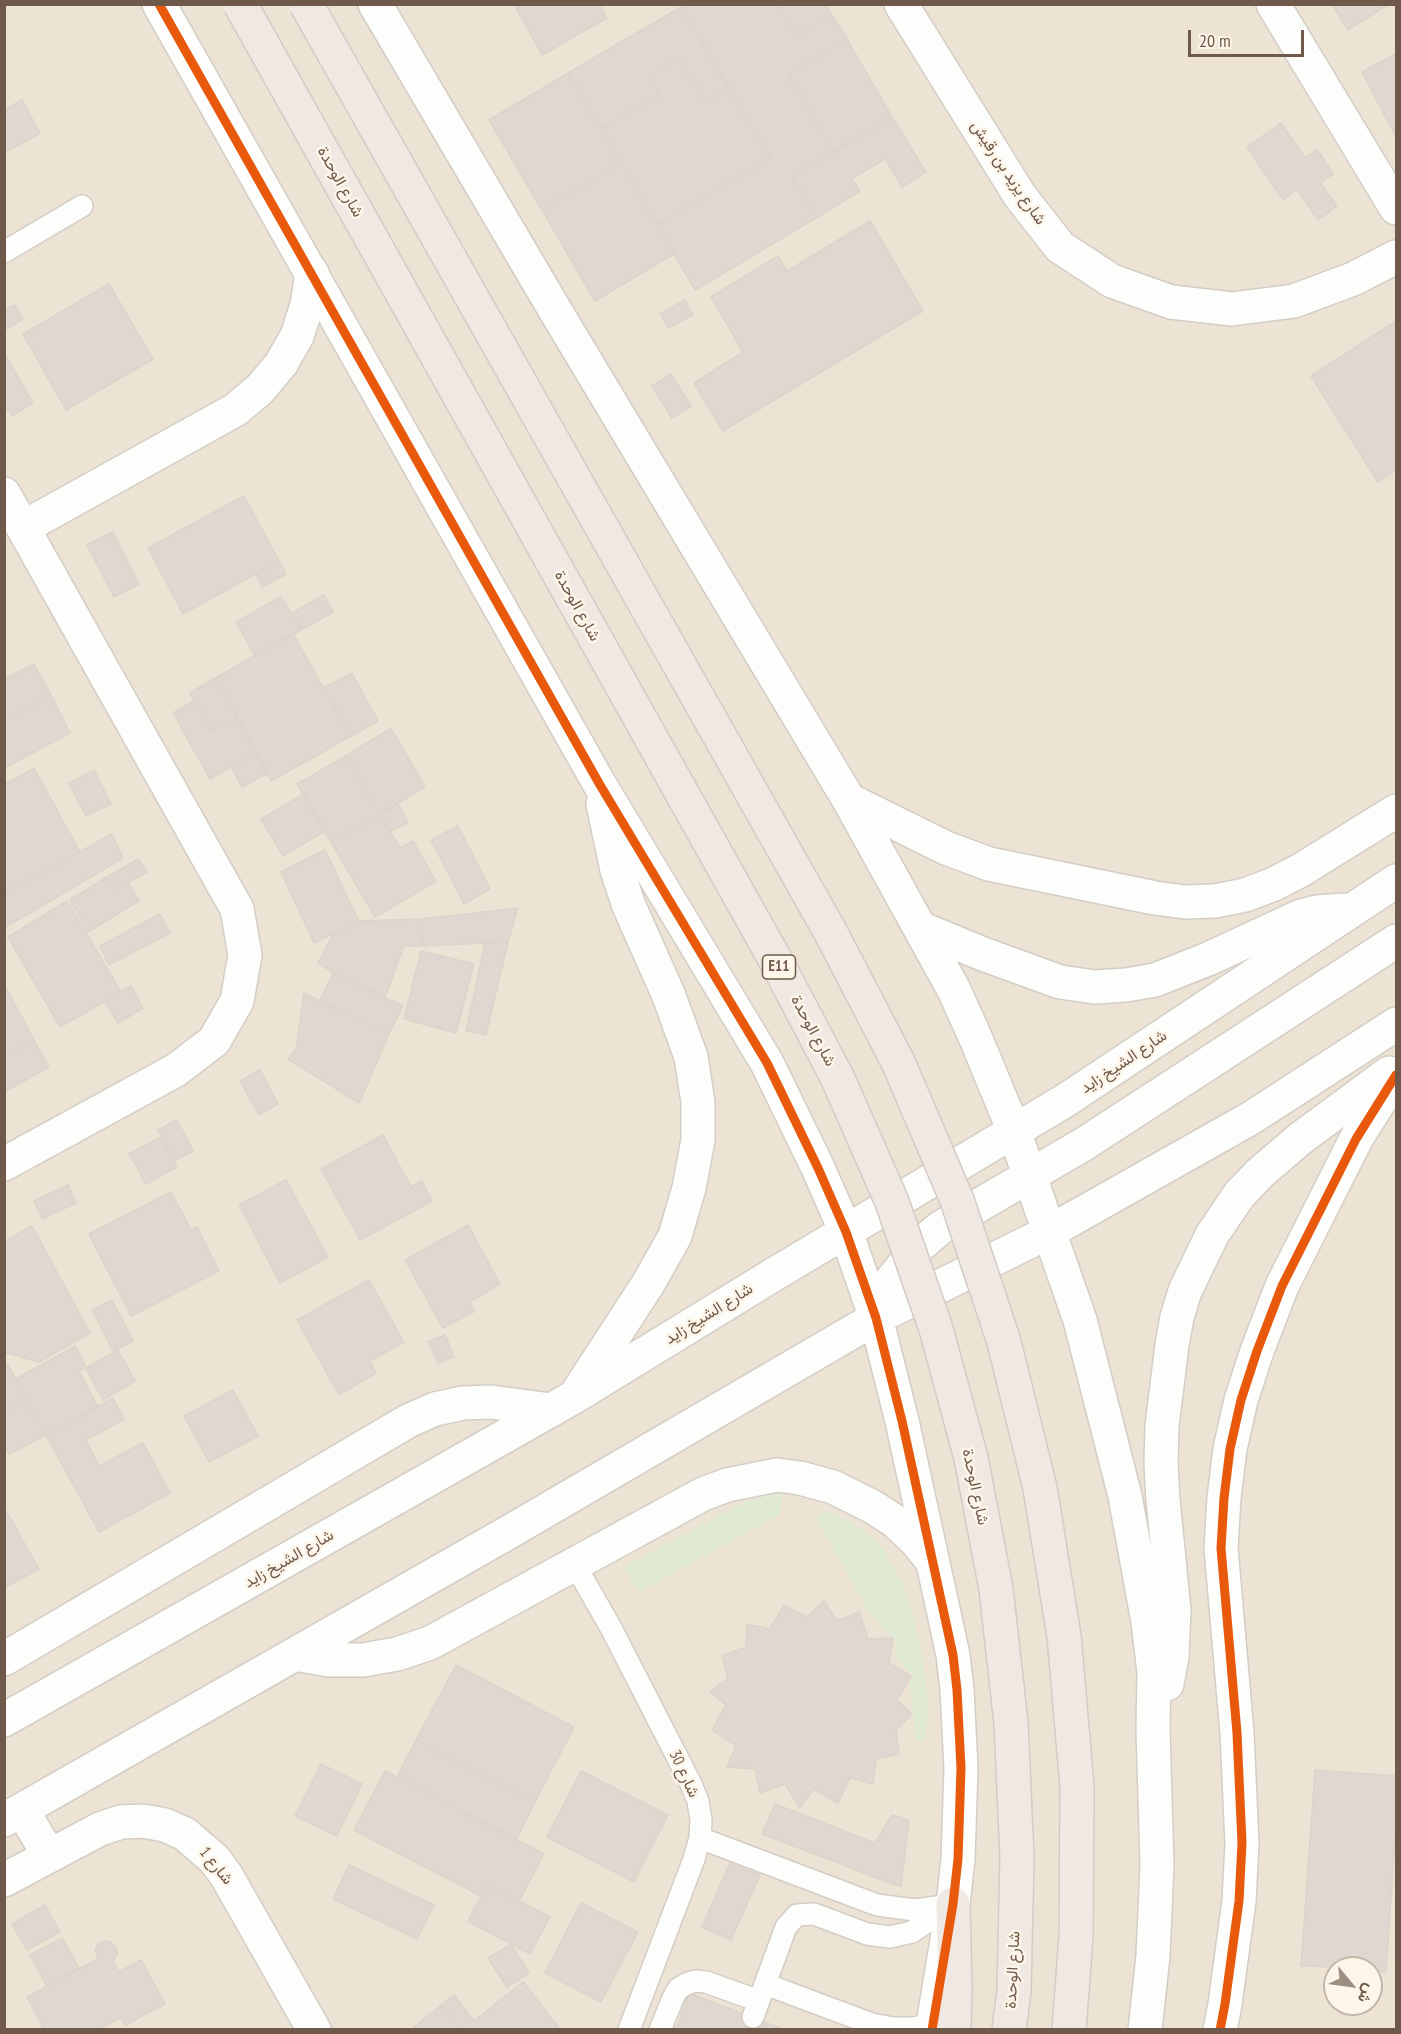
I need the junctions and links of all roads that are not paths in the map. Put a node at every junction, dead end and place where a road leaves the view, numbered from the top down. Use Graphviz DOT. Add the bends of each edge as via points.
graph roads {
  1 [pos="159,4"];
  2 [pos="240,4"];
  3 [pos="306,4"];
  4 [pos="375,4"];
  5 [pos="901,4"];
  6 [pos="1273,4"];
  7 [pos="82,207"];
  8 [pos="1396,208"];
  9 [pos="4,252"];
  10 [pos="1396,257"];
  11 [pos="312,273"];
  12 [pos="4,494"];
  13 [pos="24,526"];
  14 [pos="600,784"];
  15 [pos="849,800"];
  16 [pos="1396,811"];
  17 [pos="1396,881"];
  18 [pos="1352,910"];
  19 [pos="921,928"];
  20 [pos="1396,941"];
  21 [pos="1396,1024"];
  22 [pos="1396,1067"];
  23 [pos="1396,1075"];
  24 [pos="1014,1131"];
  25 [pos="4,1164"];
  26 [pos="1031,1176"];
  27 [pos="846,1232"];
  28 [pos="1049,1232"];
  29 [pos="876,1318"];
  30 [pos="562,1403"];
  31 [pos="933,1562"];
  32 [pos="575,1565"];
  33 [pos="295,1654"];
  34 [pos="4,1659"];
  35 [pos="4,1720"];
  36 [pos="1153,1729"];
  37 [pos="13,1815"];
  38 [pos="700,1838"];
  39 [pos="49,1855"];
  40 [pos="4,1880"];
  41 [pos="953,1904"];
  42 [pos="759,2001"];
  43 [pos="871,2027"];
  44 [pos="940,2028"];
  45 [pos="314,2030"];
  46 [pos="629,2030"];
  47 [pos="660,2030"];
  48 [pos="1010,2030"];
  49 [pos="1069,2030"];
  50 [pos="1145,2030"];
  51 [pos="1220,2030"];
  1 -- 11 [label="street"];
  2 -- 48 [label="highway, شارع الوحدة / E11, bridge" via="776,961 838,1079 892,1202 945,1361 970,1458 996,1589 1011,1723 1017,1857"];
  3 -- 49 [label="highway, bridge" via="831,933 898,1062 957,1200 1004,1342 1021,1409 1040,1488 1064,1636 1077,1786 1076,1937"];
  4 -- 15 [label="street"];
  5 -- 10 [label="street, شارع يزيد بن رقيش" via="1020,196 1059,247 1112,280 1171,302 1232,309 1294,301 1353,279"];
  6 -- 8 [label="street"];
  7 -- 9 [label="lane"];
  11 -- 13 [label="street" via="297,336 260,389 235,410"];
  11 -- 14 [label="street"];
  12 -- 13 [label="street"];
  13 -- 25 [label="street" via="237,909 245,955 237,1001 214,1041 176,1070"];
  14 -- 27 [label="street" via="767,1063"];
  14 -- 30 [label="street" via="626,897 691,1057 698,1102 698,1140 690,1188 675,1236 648,1284"];
  15 -- 16 [label="street" via="946,848 989,864 1185,902 1245,895 1274,884"];
  15 -- 19 [label="street"];
  17 -- 18 [label="street, شارع الشيخ زايد"];
  18 -- 19 [label="street" via="1301,916 1155,980 1095,987 1050,978"];
  18 -- 24 [label="street, شارع الشيخ زايد"];
  19 -- 24 [label="street" via="965,1014"];
  20 -- 26 [label="street"];
  21 -- 28 [label="street" via="1251,1118"];
  22 -- 36 [label="street" via="1302,1137 1239,1195 1212,1235 1185,1291 1166,1384 1161,1463 1174,1633 1168,1680"];
  23 -- 51 [label="street" via="1356,1139 1282,1286 1241,1400 1230,1449 1221,1548 1242,1843 1239,1901"];
  24 -- 26 [label="street"];
  24 -- 27 [label="street, شارع الشيخ زايد"];
  26 -- 28 [label="street"];
  26 -- 29 [label="street" via="940,1228 919,1246 890,1282"];
  27 -- 29 [label="street"];
  27 -- 30 [label="street, شارع الشيخ زايد"];
  28 -- 29 [label="street"];
  28 -- 36 [label="street" via="1080,1320 1125,1496 1148,1622 1154,1672"];
  29 -- 31 [label="street"];
  29 -- 33 [label="street"];
  30 -- 34 [label="street" via="463,1403 435,1409 408,1421"];
  30 -- 35 [label="street, شارع الشيخ زايد"];
  31 -- 32 [label="street" via="896,1522 873,1507 833,1487 777,1475 703,1494"];
  31 -- 41 [label="street" via="953,1655 960,1723 961,1814"];
  32 -- 33 [label="street" via="430,1643 398,1654 329,1660"];
  32 -- 38 [label="lane, شارع 30" via="691,1784 701,1820"];
  33 -- 37 [label="street"];
  36 -- 50 [label="street" via="1157,1865"];
  37 -- 39 [label="street"];
  38 -- 41 [label="lane" via="877,1905 915,1910"];
  38 -- 46 [label="lane, شارع 30"];
  39 -- 40 [label="street, شارع 1"];
  39 -- 45 [label="street, شارع 1" via="121,1822 165,1825 185,1834 226,1875"];
  41 -- 42 [label="lane" via="912,1932 890,1937 867,1934 814,1914 797,1915 786,1927"];
  41 -- 44 [label="highway" via="955,1987"];
  42 -- 43 [label="lane"];
  42 -- 47 [label="lane" via="695,1981 678,1989"];
  43 -- 44 [label="lane"];
}
